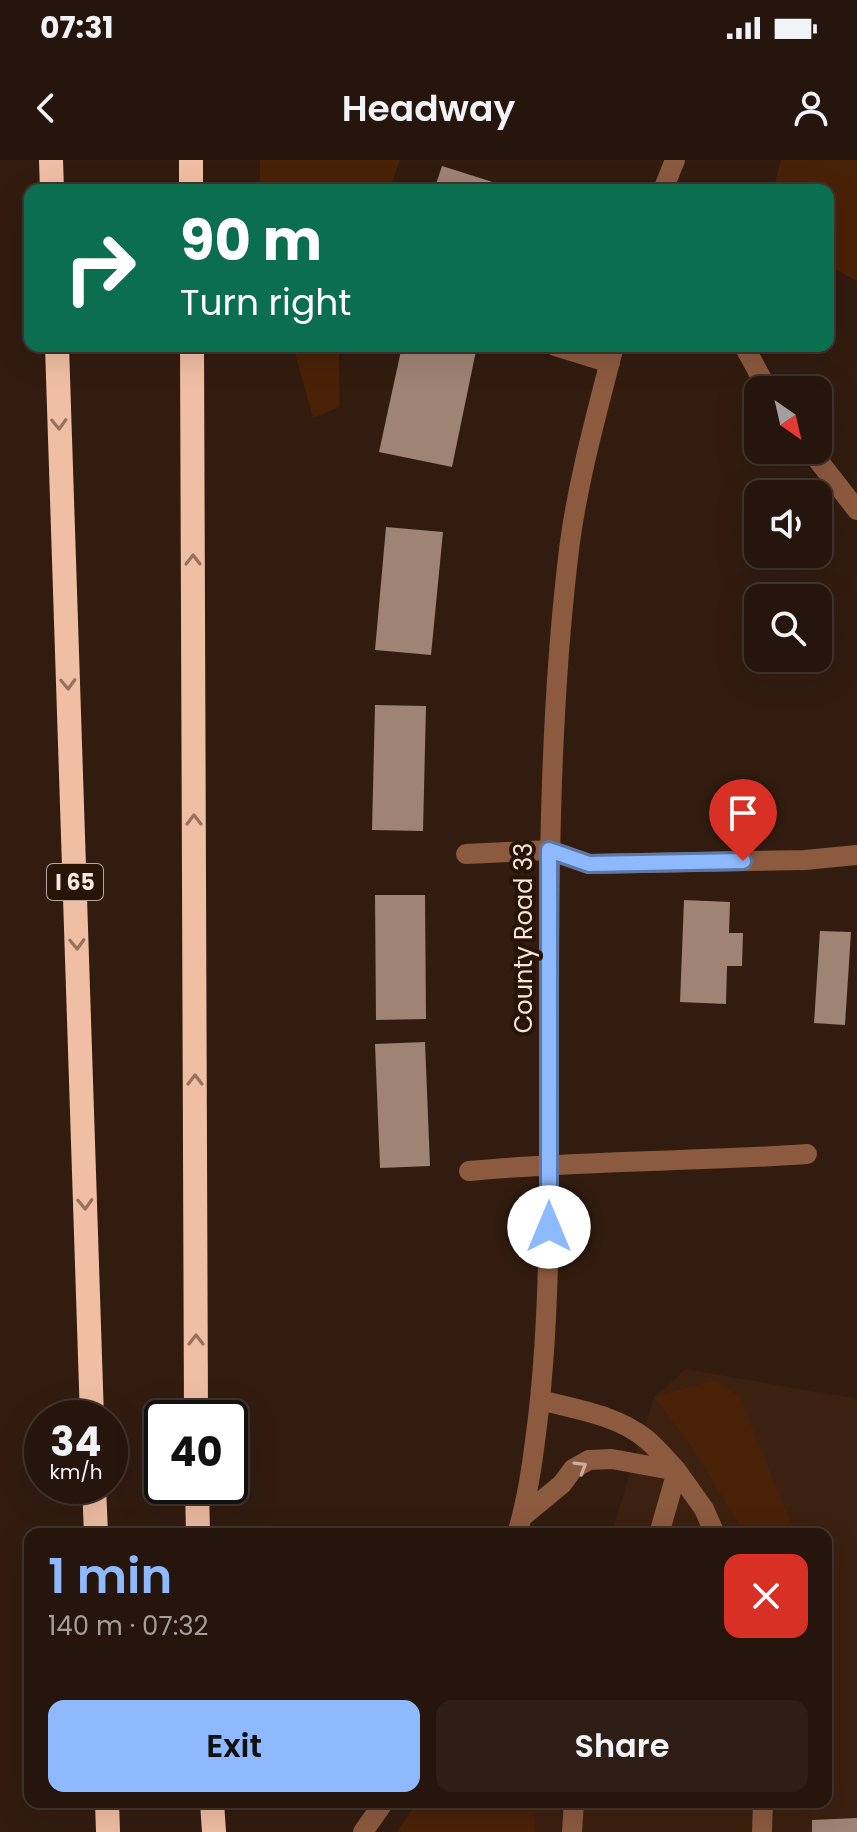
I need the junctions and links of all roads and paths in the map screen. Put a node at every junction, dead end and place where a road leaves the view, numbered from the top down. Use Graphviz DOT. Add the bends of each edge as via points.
graph roads {
  1 [pos="51,160"];
  2 [pos="191,160"];
  3 [pos="675,160"];
  4 [pos="52,184"];
  5 [pos="191,184"];
  6 [pos="665,184"];
  7 [pos="57,352"];
  8 [pos="192,352"];
  9 [pos="747,352"];
  10 [pos="612,354"];
  11 [pos="760,376"];
  12 [pos="821,464"];
  13 [pos="857,510"];
  14 [pos="549,850"];
  15 [pos="466,854"];
  16 [pos="857,855"];
  17 [pos="807,1154"];
  18 [pos="549,1163"];
  19 [pos="469,1171"];
  20 [pos="91,1400"];
  21 [pos="196,1400"];
  22 [pos="540,1400"];
  23 [pos="677,1471"];
  24 [pos="95,1504"];
  25 [pos="197,1504"];
  26 [pos="519,1526"];
  27 [pos="96,1528"];
  28 [pos="198,1528"];
  29 [pos="661,1528"];
  30 [pos="712,1528"];
  31 [pos="107,1808"];
  32 [pos="212,1808"];
  33 [pos="380,1808"];
  34 [pos="574,1808"];
  35 [pos="763,1808"];
  36 [pos="108,1832"];
  37 [pos="214,1832"];
  38 [pos="363,1832"];
  39 [pos="572,1832"];
  40 [pos="762,1832"];
  1 -- 4 [label="highway"];
  2 -- 5 [label="highway"];
  3 -- 6 [label="street"];
  7 -- 20 [label="highway, I 65, one-way"];
  21 -- 8 [label="highway, one-way"];
  9 -- 11 [label="street"];
  10 -- 14 [label="street, County Road 33" via="568,556"];
  12 -- 13 [label="street"];
  14 -- 15 [label="street"];
  14 -- 16 [label="street" via="589,864"];
  14 -- 18 [label="street, County Road 33"];
  17 -- 18 [label="street"];
  18 -- 19 [label="street"];
  18 -- 22 [label="street, County Road 33"];
  22 -- 23 [label="street" via="632,1428"];
  22 -- 26 [label="street, County Road 33"];
  26 -- 23 [label="street, one-way" via="573,1469 589,1460"];
  23 -- 29 [label="street"];
  23 -- 30 [label="street"];
  24 -- 27 [label="highway"];
  25 -- 28 [label="highway"];
  31 -- 36 [label="highway"];
  32 -- 37 [label="highway"];
  33 -- 38 [label="street"];
  34 -- 39 [label="street"];
  35 -- 40 [label="street"];
}
